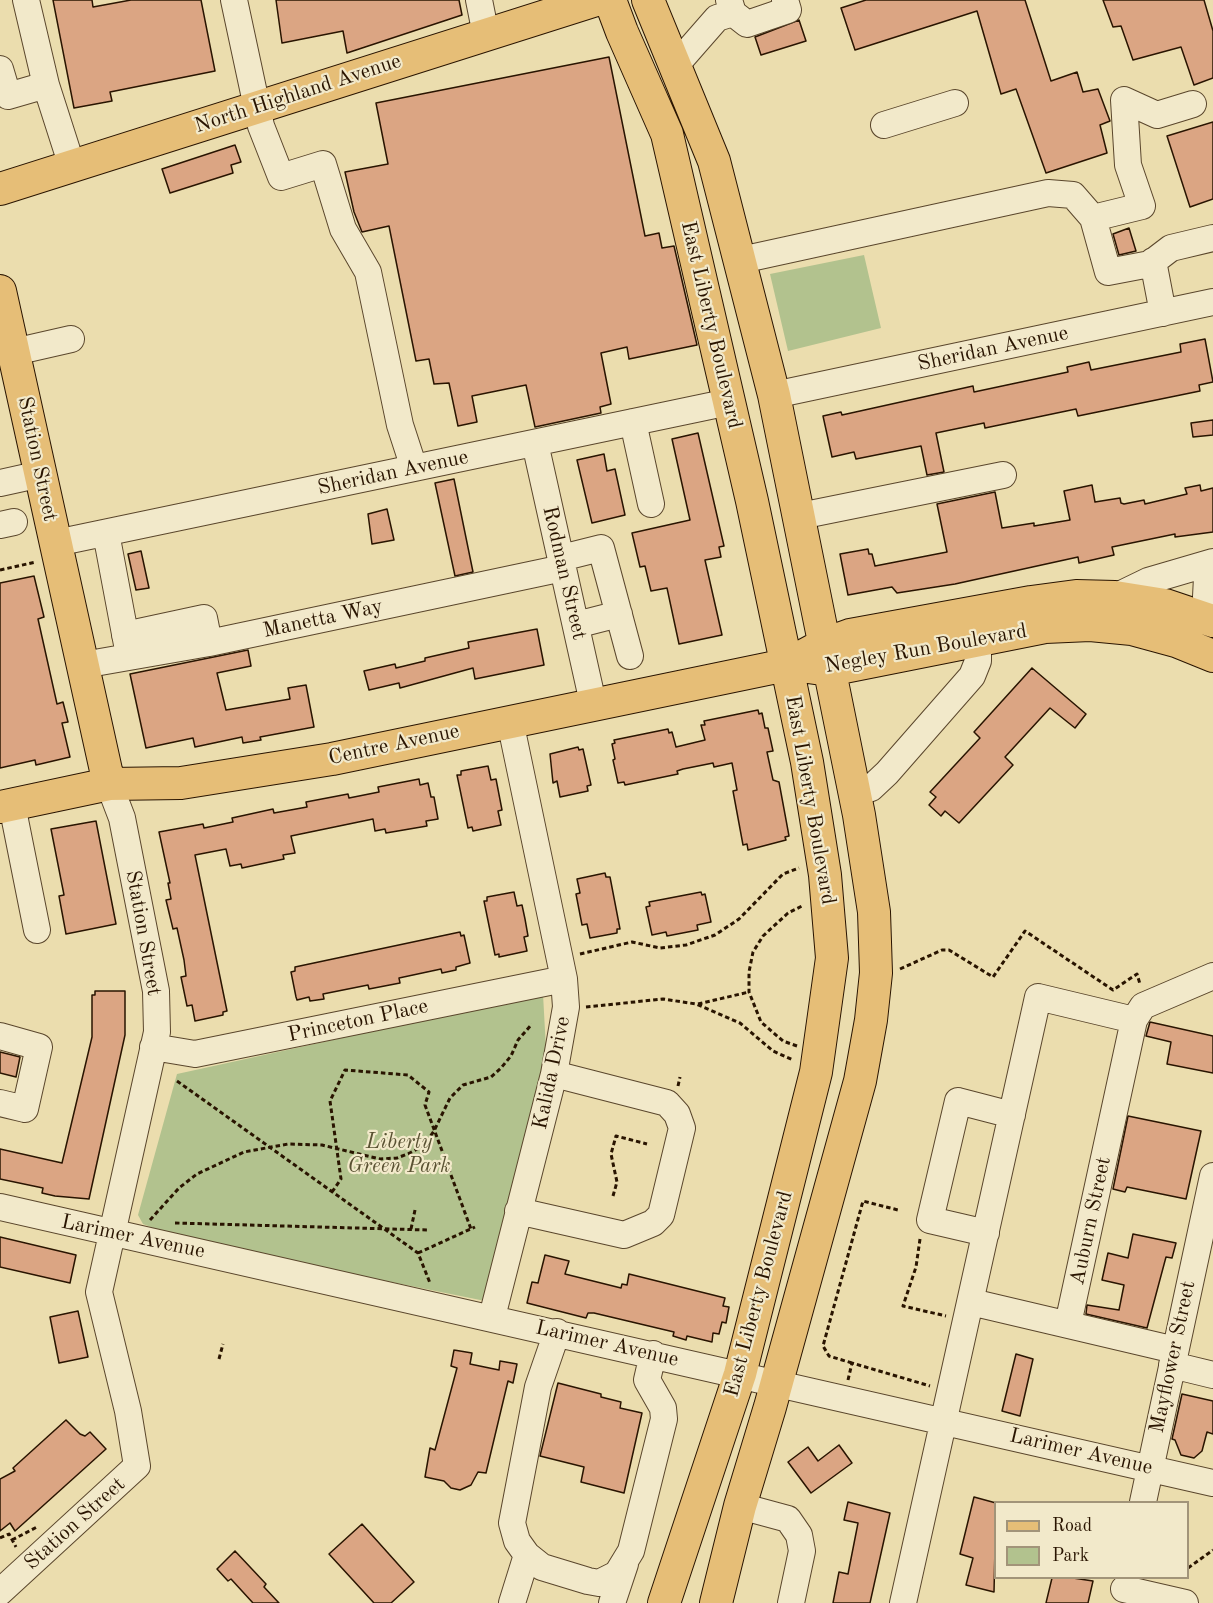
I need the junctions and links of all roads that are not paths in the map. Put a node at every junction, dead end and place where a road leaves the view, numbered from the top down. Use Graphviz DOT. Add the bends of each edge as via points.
graph roads {
  1 [pos="26,0"];
  2 [pos="234,0"];
  3 [pos="596,0"];
  4 [pos="610,0"];
  5 [pos="648,0"];
  6 [pos="785,0"];
  7 [pos="481,1"];
  8 [pos="733,4"];
  9 [pos="532,10"];
  10 [pos="486,35"];
  11 [pos="675,66"];
  12 [pos="0,69"];
  13 [pos="46,85"];
  14 [pos="955,103"];
  15 [pos="1193,104"];
  16 [pos="257,107"];
  17 [pos="884,125"];
  18 [pos="72,166"];
  19 [pos="0,189"];
  20 [pos="1093,219"];
  21 [pos="1213,238"];
  22 [pos="741,260"];
  23 [pos="1154,261"];
  24 [pos="0,291"];
  25 [pos="1213,303"];
  26 [pos="1163,313"];
  27 [pos="71,339"];
  28 [pos="14,352"];
  29 [pos="774,395"];
  30 [pos="729,402"];
  31 [pos="633,422"];
  32 [pos="535,442"];
  33 [pos="414,468"];
  34 [pos="41,474"];
  35 [pos="1003,475"];
  36 [pos="0,483"];
  37 [pos="651,504"];
  38 [pos="800,516"];
  39 [pos="106,533"];
  40 [pos="47,552"];
  41 [pos="562,563"];
  42 [pos="1213,564"];
  43 [pos="1115,597"];
  44 [pos="1213,611"];
  45 [pos="619,614"];
  46 [pos="1213,621"];
  47 [pos="576,626"];
  48 [pos="978,641"];
  49 [pos="127,645"];
  50 [pos="630,656"];
  51 [pos="1213,656"];
  52 [pos="827,657"];
  53 [pos="83,665"];
  54 [pos="786,665"];
  55 [pos="593,703"];
  56 [pos="510,721"];
  57 [pos="109,784"];
  58 [pos="854,794"];
  59 [pos="6,806"];
  60 [pos="37,930"];
  61 [pos="1213,976"];
  62 [pos="564,979"];
  63 [pos="1134,1020"];
  64 [pos="0,1036"];
  65 [pos="153,1047"];
  66 [pos="554,1074"];
  67 [pos="0,1103"];
  68 [pos="1012,1115"];
  69 [pos="1213,1176"];
  70 [pos="0,1207"];
  71 [pos="518,1211"];
  72 [pos="111,1231"];
  73 [pos="986,1233"];
  74 [pos="970,1302"];
  75 [pos="492,1317"];
  76 [pos="1068,1324"];
  77 [pos="557,1332"];
  78 [pos="652,1354"];
  79 [pos="1173,1358"];
  80 [pos="740,1374"];
  81 [pos="1213,1375"];
  82 [pos="776,1383"];
  83 [pos="943,1421"];
  84 [pos="1150,1468"];
  85 [pos="1213,1483"];
  86 [pos="1143,1501"];
  87 [pos="740,1506"];
  88 [pos="527,1554"];
  89 [pos="625,1563"];
  90 [pos="1124,1590"];
  91 [pos="0,1592"];
  92 [pos="512,1603"];
  93 [pos="612,1603"];
  94 [pos="664,1603"];
  95 [pos="716,1603"];
  96 [pos="791,1603"];
  97 [pos="903,1603"];
  98 [pos="1185,1603"];
  1 -- 13 [label="street"];
  2 -- 16 [label="street"];
  3 -- 9 [label="main road, North Highland Avenue"];
  4 -- 30 [label="main road, East Liberty Boulevard" via="667,134"];
  5 -- 11 [label="main road, East Liberty Boulevard"];
  6 -- 8 [label="street" via="788,10 747,24"];
  7 -- 10 [label="street"];
  8 -- 11 [label="street"];
  9 -- 10 [label="main road, North Highland Avenue"];
  10 -- 16 [label="main road, North Highland Avenue"];
  11 -- 22 [label="main road, East Liberty Boulevard" via="714,161"];
  12 -- 13 [label="street" via="8,96"];
  13 -- 18 [label="street"];
  14 -- 17 [label="street"];
  15 -- 20 [label="street" via="1157,115 1124,100 1128,165 1142,206"];
  16 -- 18 [label="main road, North Highland Avenue"];
  16 -- 33 [label="street" via="281,177 323,164 343,229 368,272 400,425"];
  18 -- 19 [label="main road, North Highland Avenue"];
  20 -- 22 [label="street" via="1073,195 1041,194"];
  20 -- 23 [label="street" via="1108,272"];
  21 -- 23 [label="street" via="1171,249"];
  22 -- 29 [label="main road, East Liberty Boulevard"];
  23 -- 26 [label="street"];
  24 -- 28 [label="main road, Station Street"];
  25 -- 26 [label="street, Sheridan Avenue"];
  26 -- 29 [label="street, Sheridan Avenue"];
  27 -- 28 [label="street"];
  28 -- 34 [label="main road, Station Street"];
  29 -- 38 [label="main road, East Liberty Boulevard"];
  30 -- 31 [label="street, Sheridan Avenue"];
  30 -- 54 [label="main road, East Liberty Boulevard"];
  31 -- 32 [label="street, Sheridan Avenue"];
  31 -- 37 [label="street"];
  32 -- 33 [label="street, Sheridan Avenue"];
  32 -- 41 [label="street, Rodman Street"];
  33 -- 39 [label="street, Sheridan Avenue"];
  34 -- 36 [label="street"];
  34 -- 40 [label="main road, Station Street"];
  35 -- 38 [label="street"];
  38 -- 52 [label="main road, East Liberty Boulevard"];
  39 -- 40 [label="street, Sheridan Avenue"];
  39 -- 49 [label="street"];
  40 -- 53 [label="main road, Station Street"];
  41 -- 45 [label="street, Manetta Way" via="601,548"];
  41 -- 47 [label="street, Rodman Street"];
  41 -- 49 [label="street, Manetta Way" via="141,657"];
  42 -- 43 [label="street" via="1148,581"];
  42 -- 44 [label="street" via="1206,597"];
  43 -- 46 [label="main road, Negley Run Boulevard" via="1165,605"];
  43 -- 52 [label="main road, Negley Run Boulevard" via="1076,596 1031,602 850,635"];
  45 -- 47 [label="street"];
  45 -- 50 [label="street"];
  47 -- 55 [label="street, Rodman Street"];
  48 -- 51 [label="main road, Negley Run Boulevard" via="1045,627 1090,625 1132,629"];
  48 -- 52 [label="main road, Negley Run Boulevard"];
  48 -- 58 [label="street" via="978,661 972,676 887,773 872,788"];
  49 -- 53 [label="street, Manetta Way"];
  52 -- 54 [label="main road, Negley Run Boulevard"];
  52 -- 58 [label="main road, East Liberty Boulevard"];
  53 -- 57 [label="main road, Station Street"];
  54 -- 55 [label="main road, Centre Avenue"];
  54 -- 80 [label="main road, East Liberty Boulevard" via="807,762 814,872 830,922 829,985 816,1072"];
  55 -- 56 [label="main road, Centre Avenue"];
  56 -- 57 [label="main road, Centre Avenue" via="332,759 181,783"];
  56 -- 62 [label="street, Kalida Drive"];
  57 -- 59 [label="main road, Centre Avenue"];
  57 -- 65 [label="street, Station Street" via="122,818 156,991 157,1032"];
  58 -- 82 [label="main road, East Liberty Boulevard" via="874,912 876,973 872,1020 860,1081"];
  59 -- 60 [label="street"];
  61 -- 63 [label="street" via="1143,1006"];
  62 -- 65 [label="street, Princeton Place" via="195,1054"];
  62 -- 66 [label="street, Kalida Drive" via="566,1007"];
  63 -- 68 [label="street" via="1038,998"];
  63 -- 76 [label="street, Auburn Street"];
  64 -- 67 [label="street" via="39,1047 25,1109"];
  65 -- 72 [label="street, Station Street"];
  66 -- 71 [label="street, Kalida Drive"];
  66 -- 71 [label="street" via="667,1103 677,1114 682,1128 661,1215 653,1223 624,1234"];
  68 -- 73 [label="street"];
  68 -- 73 [label="street" via="958,1101 930,1220"];
  69 -- 79 [label="street, Mayflower Street"];
  70 -- 72 [label="street, Larimer Avenue"];
  71 -- 75 [label="street, Kalida Drive"];
  72 -- 75 [label="street, Larimer Avenue"];
  72 -- 91 [label="street, Station Street" via="99,1292 137,1466"];
  73 -- 74 [label="street"];
  74 -- 76 [label="street"];
  74 -- 83 [label="street"];
  75 -- 77 [label="street, Larimer Avenue"];
  76 -- 79 [label="street"];
  77 -- 78 [label="street, Larimer Avenue"];
  77 -- 88 [label="street" via="538,1387 512,1523 517,1541"];
  78 -- 80 [label="street, Larimer Avenue"];
  78 -- 89 [label="street" via="647,1380 663,1408 664,1419"];
  79 -- 81 [label="street"];
  79 -- 84 [label="street, Mayflower Street"];
  80 -- 82 [label="street, Larimer Avenue"];
  80 -- 94 [label="main road, East Liberty Boulevard"];
  82 -- 83 [label="street, Larimer Avenue"];
  82 -- 87 [label="main road, East Liberty Boulevard"];
  83 -- 84 [label="street, Larimer Avenue"];
  83 -- 97 [label="street"];
  84 -- 85 [label="street, Larimer Avenue"];
  84 -- 86 [label="street, Mayflower Street"];
  87 -- 95 [label="main road, East Liberty Boulevard"];
  87 -- 96 [label="street" via="788,1519 800,1535 802,1551"];
  88 -- 89 [label="street" via="542,1567 599,1583 617,1574"];
  88 -- 92 [label="street"];
  89 -- 93 [label="street"];
  90 -- 98 [label="street"];
}
